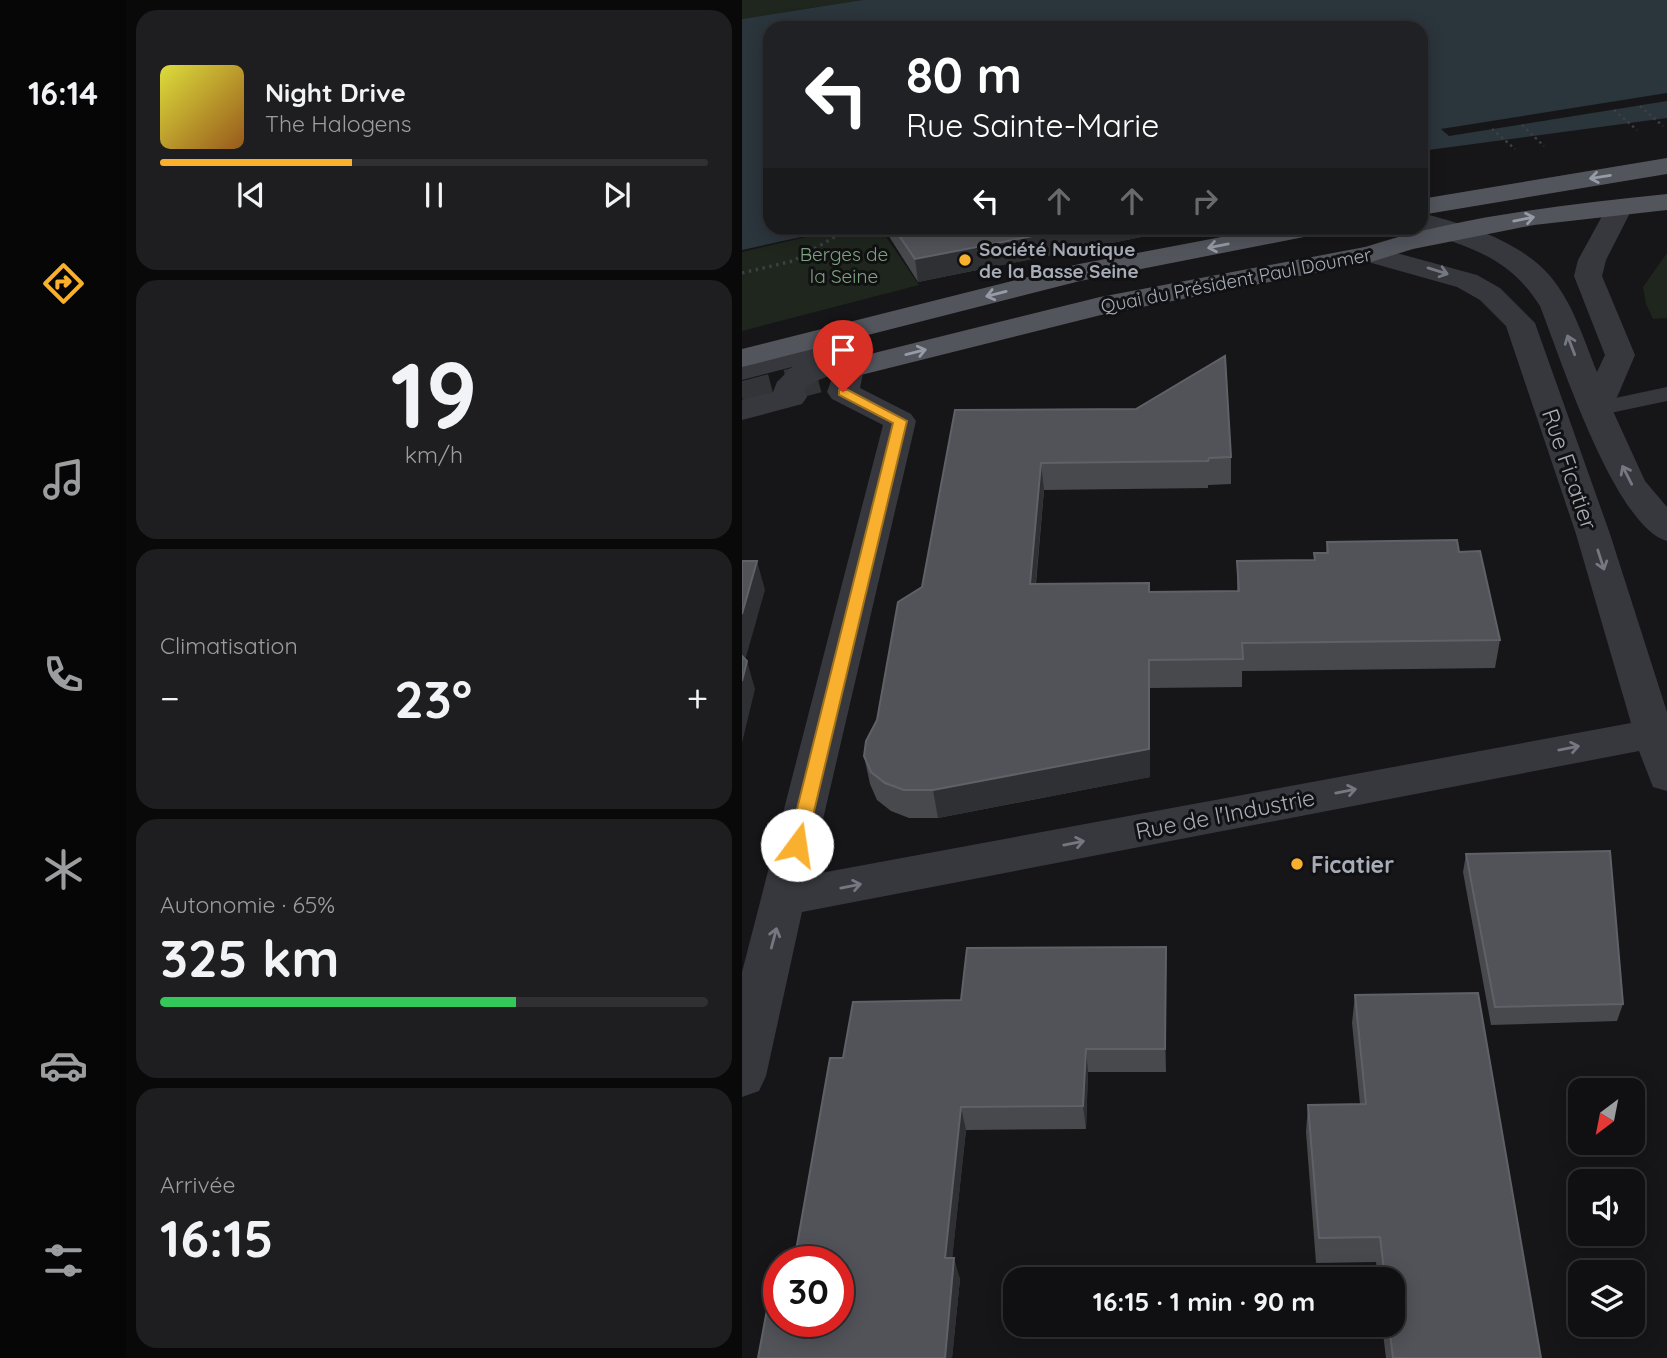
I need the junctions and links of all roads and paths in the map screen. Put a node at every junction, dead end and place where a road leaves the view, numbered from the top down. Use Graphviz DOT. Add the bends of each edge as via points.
graph roads {
  1 [pos="1640,106"];
  2 [pos="1614,110"];
  3 [pos="1522,125"];
  4 [pos="1663,127"];
  5 [pos="1492,130"];
  6 [pos="1637,130"];
  7 [pos="1544,146"];
  8 [pos="1515,149"];
  9 [pos="1667,166"];
  10 [pos="1667,202"];
  11 [pos="1428,206"];
  12 [pos="1619,209"];
  13 [pos="1428,223"];
  14 [pos="1457,232"];
  15 [pos="838,235"];
  16 [pos="1273,235"];
  17 [pos="1371,254"];
  18 [pos="742,273"];
  19 [pos="742,358"];
  20 [pos="849,369"];
  21 [pos="742,371"];
  22 [pos="1667,394"];
  23 [pos="1596,409"];
  24 [pos="742,410"];
  25 [pos="1664,522"];
  26 [pos="1660,734"];
  27 [pos="1667,776"];
  28 [pos="784,898"];
  29 [pos="753,975"];
  30 [pos="742,1076"];
  1 -- 4 [label="path"];
  2 -- 6 [label="path"];
  3 -- 7 [label="path"];
  5 -- 8 [label="path"];
  9 -- 11 [label="main road, one-way"];
  10 -- 12 [label="main road, Quai du Président Paul Doumer"];
  14 -- 12 [label="main road, Quai du Président Paul Doumer, one-way" via="1575,211"];
  12 -- 23 [label="street, Rue Ficatier" via="1588,276 1620,355"];
  13 -- 14 [label="street, Rue Ficatier"];
  14 -- 17 [label="main road, Quai du Président Paul Doumer"];
  23 -- 14 [label="street, Rue Ficatier, one-way" via="1555,306 1539,281 1505,252"];
  15 -- 18 [label="path" via="793,261"];
  16 -- 19 [label="main road, Quai du Président Paul Doumer, one-way" via="1079,273"];
  20 -- 17 [label="main road, Quai du Président Paul Doumer, one-way" via="1100,306"];
  17 -- 26 [label="street, Rue Ficatier, one-way" via="1467,281 1490,294 1520,323"];
  20 -- 28 [label="street" via="843,392 900,421"];
  21 -- 24 [label="street" via="819,351 825,366 793,380 788,389 791,397"];
  22 -- 23 [label="lane"];
  25 -- 23 [label="street, Rue Ficatier, one-way" via="1630,484"];
  26 -- 27 [label="street, Rue Ficatier"];
  28 -- 26 [label="street, Rue de l'Industrie, one-way"];
  29 -- 28 [label="street, one-way"];
  29 -- 30 [label="street"];
}
